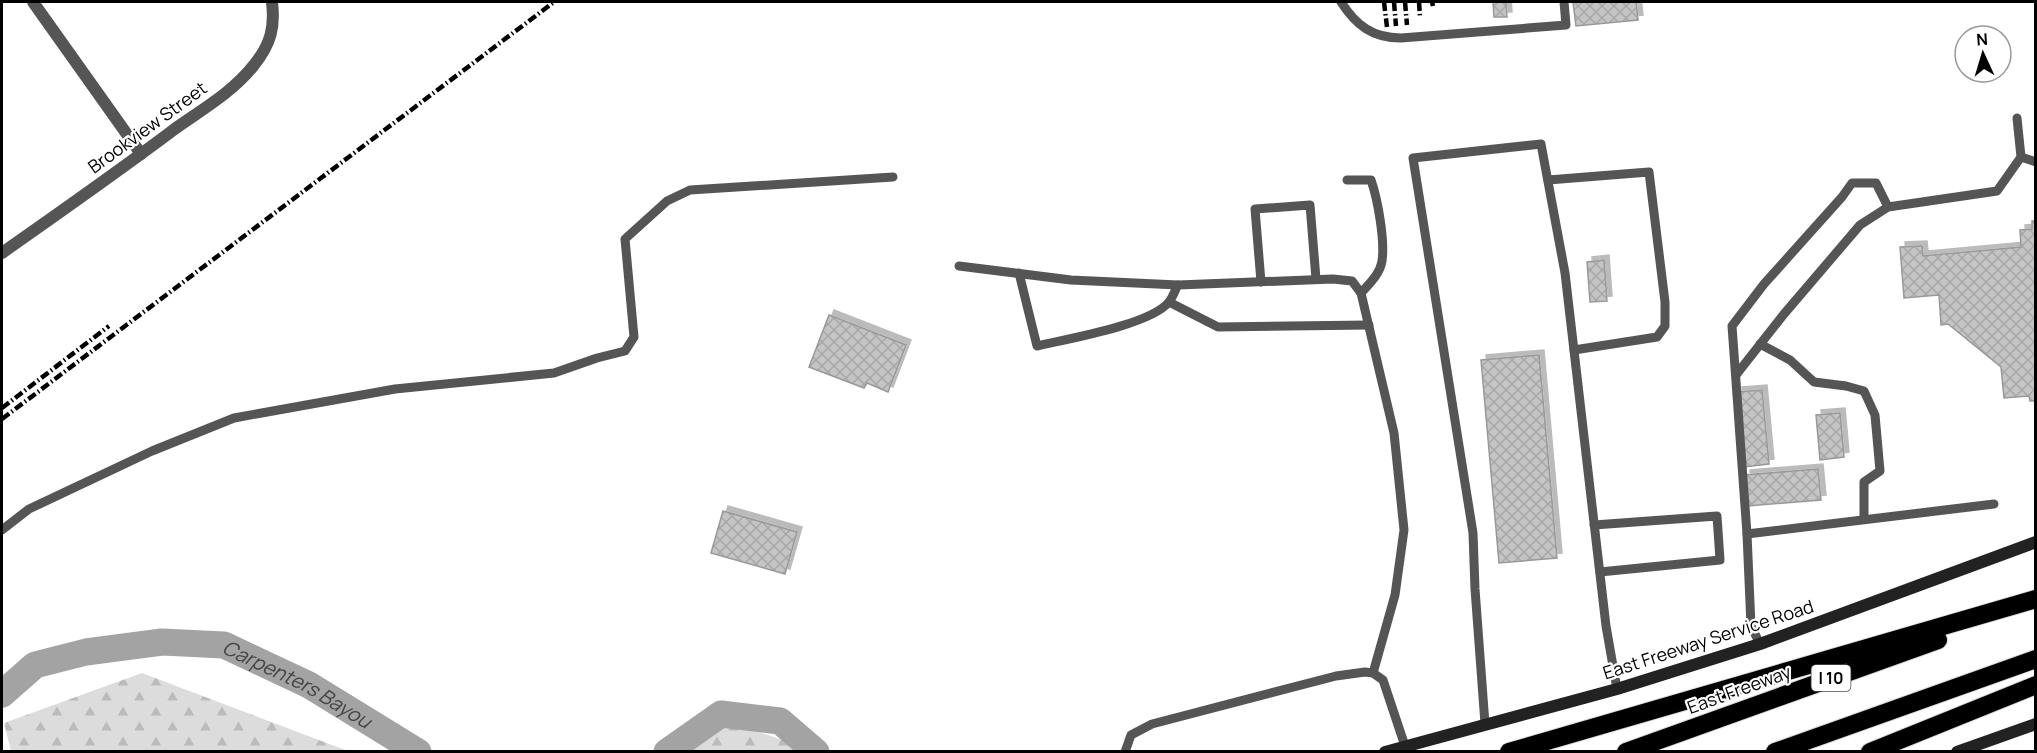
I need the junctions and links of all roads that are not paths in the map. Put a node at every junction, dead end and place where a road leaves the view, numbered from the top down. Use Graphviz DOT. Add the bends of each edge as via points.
graph roads {
  1 [pos="33,2"];
  2 [pos="272,2"];
  3 [pos="1341,2"];
  4 [pos="1564,2"];
  5 [pos="2017,118"];
  6 [pos="141,154"];
  7 [pos="2021,157"];
  8 [pos="2036,162"];
  9 [pos="893,177"];
  10 [pos="1347,180"];
  11 [pos="1548,180"];
  12 [pos="1888,207"];
  13 [pos="2,253"];
  14 [pos="959,266"];
  15 [pos="1018,273"];
  16 [pos="1316,279"];
  17 [pos="1261,282"];
  18 [pos="1178,285"];
  19 [pos="1361,293"];
  20 [pos="1169,302"];
  21 [pos="1369,325"];
  22 [pos="1760,344"];
  23 [pos="1574,350"];
  24 [pos="1736,375"];
  25 [pos="1994,504"];
  26 [pos="1864,519"];
  27 [pos="1594,525"];
  28 [pos="2,530"];
  29 [pos="1747,534"];
  30 [pos="2036,542"];
  31 [pos="1600,572"];
  32 [pos="2036,599"];
  33 [pos="2036,605"];
  34 [pos="1760,644"];
  35 [pos="2036,659"];
  36 [pos="1373,673"];
  37 [pos="2036,685"];
  38 [pos="1617,689"];
  39 [pos="1485,724"];
  40 [pos="2036,724"];
  41 [pos="1405,746"];
  42 [pos="1125,752"];
  43 [pos="1385,752"];
  44 [pos="1509,752"];
  45 [pos="1626,752"];
  46 [pos="1775,752"];
  47 [pos="1870,752"];
  48 [pos="1957,752"];
  1 -- 6 [label="street"];
  2 -- 6 [label="street, Brookview Street" via="271,36 245,76"];
  3 -- 4 [label="lane" via="1363,28 1401,39 1566,25"];
  5 -- 7 [label="lane"];
  6 -- 13 [label="street, Brookview Street"];
  7 -- 8 [label="lane"];
  7 -- 12 [label="lane" via="1997,191"];
  9 -- 28 [label="lane" via="690,190 667,201 625,239 634,337 625,351 554,373 395,388 234,418 152,451 29,509"];
  10 -- 19 [label="lane" via="1371,180 1376,194 1382,262"];
  11 -- 23 [label="lane"];
  11 -- 23 [label="lane" via="1649,172 1665,326 1657,337"];
  11 -- 39 [label="lane" via="1541,144 1413,158 1473,533"];
  12 -- 22 [label="lane" via="1860,225"];
  12 -- 24 [label="lane" via="1876,183 1852,183 1732,326"];
  14 -- 15 [label="lane"];
  15 -- 18 [label="lane"];
  15 -- 20 [label="lane" via="1036,346 1153,314"];
  16 -- 17 [label="lane"];
  16 -- 17 [label="lane" via="1310,205 1255,209"];
  16 -- 19 [label="lane" via="1352,281"];
  17 -- 18 [label="lane"];
  18 -- 20 [label="lane"];
  19 -- 21 [label="lane"];
  20 -- 21 [label="lane" via="1218,327"];
  21 -- 36 [label="lane" via="1394,433 1404,530 1395,595"];
  22 -- 24 [label="lane"];
  22 -- 26 [label="lane" via="1790,360 1814,382 1864,391 1875,415 1880,471 1864,482"];
  23 -- 27 [label="lane"];
  24 -- 29 [label="lane"];
  25 -- 26 [label="lane"];
  26 -- 29 [label="lane"];
  27 -- 31 [label="lane"];
  27 -- 31 [label="lane" via="1717,516 1720,560"];
  29 -- 34 [label="lane" via="1751,626"];
  30 -- 34 [label="main road, East Freeway Service Road"];
  31 -- 38 [label="lane"];
  32 -- 44 [label="highway"];
  33 -- 45 [label="highway, East Freeway / I 10"];
  34 -- 38 [label="main road, East Freeway Service Road"];
  35 -- 46 [label="highway"];
  36 -- 41 [label="lane" via="1383,680"];
  36 -- 42 [label="lane" via="1336,676 1152,724 1131,735"];
  37 -- 47 [label="highway"];
  38 -- 39 [label="main road, East Freeway Service Road"];
  39 -- 41 [label="main road, East Freeway Service Road"];
  40 -- 48 [label="main road"];
  41 -- 43 [label="main road, East Freeway Service Road"];
}
